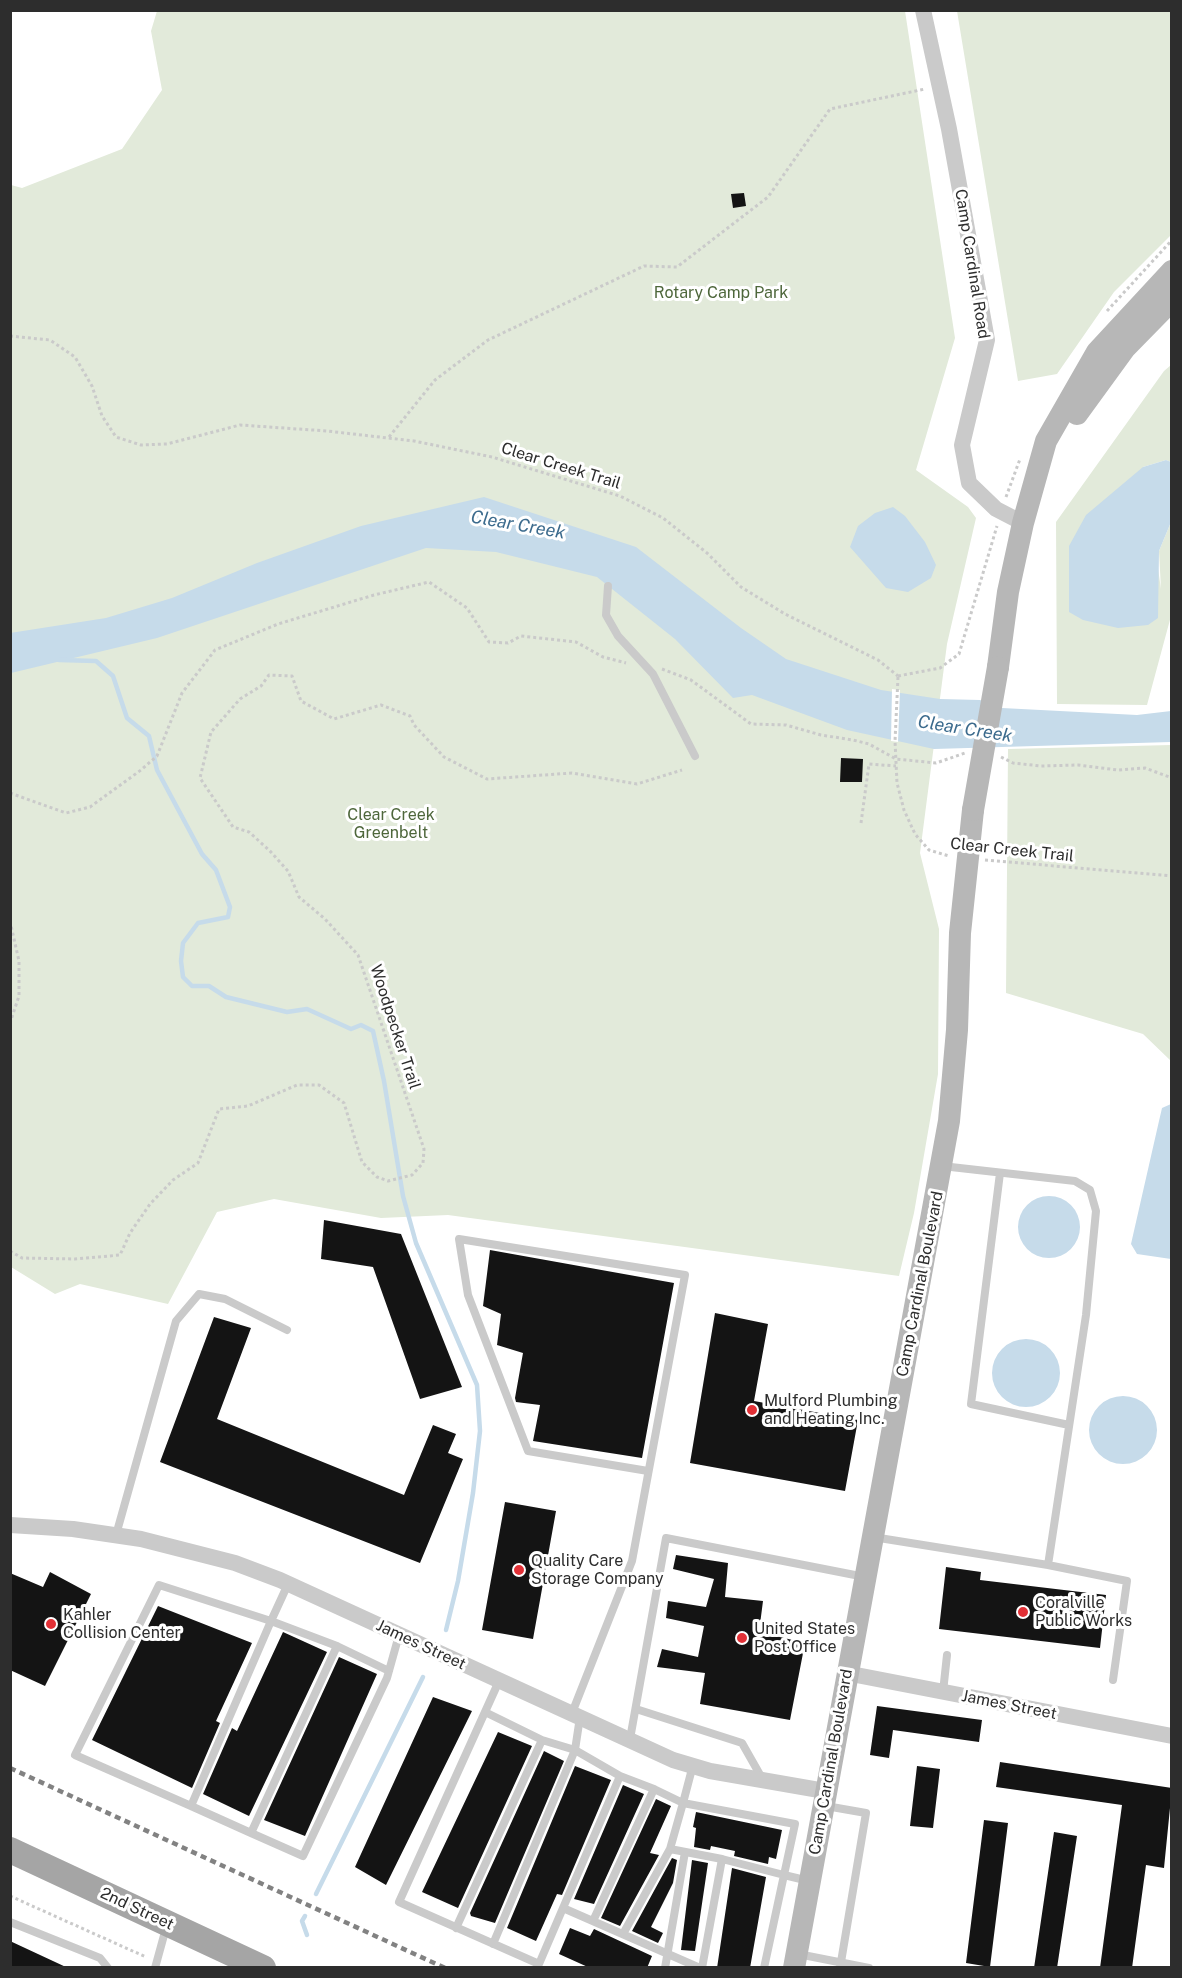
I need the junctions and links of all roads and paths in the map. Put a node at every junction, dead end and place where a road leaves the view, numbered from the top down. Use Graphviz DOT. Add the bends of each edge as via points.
graph roads {
  1 [pos="923,10"];
  2 [pos="938,86"];
  3 [pos="1172,271"];
  4 [pos="1172,300"];
  5 [pos="10,336"];
  6 [pos="388,438"];
  7 [pos="1023,523"];
  8 [pos="608,586"];
  9 [pos="944,666"];
  10 [pos="653,674"];
  11 [pos="898,676"];
  12 [pos="971,753"];
  13 [pos="993,753"];
  14 [pos="695,756"];
  15 [pos="896,759"];
  16 [pos="896,766"];
  17 [pos="682,770"];
  18 [pos="1172,778"];
  19 [pos="10,794"];
  20 [pos="861,823"];
  21 [pos="966,858"];
  22 [pos="1172,876"];
  23 [pos="10,921"];
  24 [pos="10,1023"];
  25 [pos="942,1166"];
  26 [pos="1000,1173"];
  27 [pos="10,1251"];
  28 [pos="287,1330"];
  29 [pos="1070,1425"];
  30 [pos="648,1472"];
  31 [pos="10,1525"];
  32 [pos="116,1535"];
  33 [pos="873,1537"];
  34 [pos="1048,1565"];
  35 [pos="865,1577"];
  36 [pos="288,1584"];
  37 [pos="271,1621"];
  38 [pos="399,1635"];
  39 [pos="337,1646"];
  40 [pos="947,1655"];
  41 [pos="389,1671"];
  42 [pos="846,1673"];
  43 [pos="1113,1680"];
  44 [pos="499,1681"];
  45 [pos="943,1692"];
  46 [pos="636,1709"];
  47 [pos="485,1712"];
  48 [pos="576,1715"];
  49 [pos="1172,1736"];
  50 [pos="630,1739"];
  51 [pos="542,1740"];
  52 [pos="575,1750"];
  53 [pos="693,1765"];
  54 [pos="620,1776"];
  55 [pos="763,1780"];
  56 [pos="654,1789"];
  57 [pos="824,1798"];
  58 [pos="682,1803"];
  59 [pos="191,1806"];
  60 [pos="250,1833"];
  61 [pos="670,1849"];
  62 [pos="10,1850"];
  63 [pos="685,1852"];
  64 [pos="722,1859"];
  65 [pos="784,1875"];
  66 [pos="809,1881"];
  67 [pos="10,1896"];
  68 [pos="562,1908"];
  69 [pos="593,1921"];
  70 [pos="10,1922"];
  71 [pos="167,1924"];
  72 [pos="456,1928"];
  73 [pos="623,1934"];
  74 [pos="493,1944"];
  75 [pos="668,1954"];
  76 [pos="795,1960"];
  77 [pos="156,1965"];
  78 [pos="840,1965"];
  79 [pos="544,1966"];
  80 [pos="703,1967"];
  81 [pos="108,1968"];
  82 [pos="263,1968"];
  83 [pos="665,1968"];
  84 [pos="764,1968"];
  85 [pos="869,1968"];
  1 -- 2 [label="street, Camp Cardinal Road"];
  2 -- 6 [label="path" via="830,109 768,197 677,267 644,266 488,340 435,380"];
  2 -- 7 [label="street, Camp Cardinal Road" via="987,340 962,445 969,483 996,509"];
  3 -- 7 [label="street" via="1097,352 1046,441"];
  4 -- 7 [label="street" via="1125,348 1084,402"];
  5 -- 6 [label="path, Clear Creek Trail" via="50,340 75,357 116,437 141,445 167,444 240,425"];
  6 -- 11 [label="path, Clear Creek Trail" via="492,458 620,496 663,518 741,587 785,614 878,660"];
  7 -- 21 [label="street, Camp Cardinal Boulevard, bridge" via="1008,592"];
  8 -- 10 [label="lane" via="606,615 618,636"];
  9 -- 11 [label="path"];
  10 -- 14 [label="lane"];
  10 -- 15 [label="path" via="664,668 691,680 751,724 786,725 853,740"];
  10 -- 19 [label="path" via="603,657 576,642 521,636 508,643 489,642 467,608 429,582 278,624 214,650 182,693 157,756 90,807 66,813"];
  11 -- 15 [label="path, Clear Creek Trail"];
  12 -- 15 [label="path" via="960,753 936,763"];
  13 -- 18 [label="path" via="1013,763 1118,770 1145,768"];
  15 -- 16 [label="path, Clear Creek Trail"];
  16 -- 20 [label="path" via="869,764"];
  16 -- 21 [label="path, Clear Creek Trail" via="904,810 915,834 929,850"];
  17 -- 27 [label="path, Woodpecker Trail" via="637,784 572,773 487,779 444,757 410,716 381,705 334,719 301,701 292,676 269,675 261,686 240,699 211,732 200,778 233,827 249,832 269,850 288,871 299,897 358,955 424,1149 423,1163 412,1175 388,1181 377,1177 362,1162 344,1103 319,1085 297,1085 248,1106 219,1109 198,1163 173,1180 150,1204 120,1255 22,1258"];
  21 -- 22 [label="path, Clear Creek Trail"];
  21 -- 25 [label="street, Camp Cardinal Boulevard" via="957,1030"];
  23 -- 24 [label="path" via="19,961 19,996"];
  25 -- 26 [label="lane"];
  25 -- 33 [label="street, Camp Cardinal Boulevard"];
  26 -- 29 [label="lane" via="1075,1181 1090,1190 1096,1211"];
  26 -- 29 [label="lane" via="970,1404"];
  28 -- 32 [label="lane" via="225,1299 199,1294 176,1321"];
  29 -- 34 [label="lane"];
  30 -- 30 [label="lane" via="685,1275 459,1239 468,1295 528,1451"];
  30 -- 48 [label="lane" via="632,1561"];
  31 -- 32 [label="street, James Street"];
  32 -- 36 [label="street, James Street" via="189,1550"];
  33 -- 34 [label="lane"];
  33 -- 35 [label="street, Camp Cardinal Boulevard"];
  34 -- 43 [label="lane" via="1127,1581"];
  35 -- 42 [label="street, Camp Cardinal Boulevard"];
  35 -- 46 [label="lane" via="666,1538"];
  36 -- 37 [label="lane"];
  36 -- 38 [label="street, James Street"];
  37 -- 39 [label="lane"];
  37 -- 59 [label="lane"];
  37 -- 59 [label="lane" via="159,1585 75,1755"];
  38 -- 41 [label="lane"];
  38 -- 44 [label="street, James Street"];
  39 -- 41 [label="lane"];
  39 -- 60 [label="lane"];
  40 -- 45 [label="lane"];
  41 -- 60 [label="lane" via="303,1856"];
  42 -- 45 [label="street, James Street"];
  42 -- 57 [label="street, Camp Cardinal Boulevard"];
  44 -- 47 [label="lane"];
  44 -- 48 [label="street, James Street"];
  45 -- 49 [label="street, James Street"];
  46 -- 50 [label="lane"];
  46 -- 55 [label="lane" via="742,1743"];
  47 -- 51 [label="lane"];
  47 -- 72 [label="lane" via="399,1902"];
  48 -- 50 [label="street, James Street"];
  48 -- 52 [label="lane"];
  50 -- 53 [label="street, James Street" via="673,1760"];
  51 -- 52 [label="lane"];
  51 -- 72 [label="lane"];
  52 -- 54 [label="lane"];
  52 -- 74 [label="lane"];
  53 -- 55 [label="street, James Street"];
  53 -- 58 [label="lane"];
  54 -- 56 [label="lane"];
  54 -- 68 [label="lane"];
  55 -- 57 [label="street, James Street"];
  56 -- 58 [label="lane"];
  56 -- 69 [label="lane"];
  57 -- 66 [label="street, Camp Cardinal Boulevard"];
  57 -- 78 [label="lane" via="866,1813"];
  58 -- 61 [label="lane"];
  58 -- 65 [label="lane" via="795,1824"];
  59 -- 60 [label="lane"];
  61 -- 63 [label="lane"];
  61 -- 73 [label="lane"];
  62 -- 71 [label="main road, 2nd Street"];
  63 -- 64 [label="lane"];
  63 -- 75 [label="lane"];
  64 -- 65 [label="lane"];
  64 -- 80 [label="lane"];
  65 -- 66 [label="lane"];
  65 -- 84 [label="lane"];
  66 -- 76 [label="street, Camp Cardinal Boulevard"];
  67 -- 77 [label="path"];
  68 -- 69 [label="lane"];
  68 -- 79 [label="lane"];
  69 -- 73 [label="lane"];
  70 -- 81 [label="lane" via="100,1958"];
  71 -- 77 [label="lane"];
  71 -- 82 [label="main road, 2nd Street"];
  72 -- 74 [label="lane"];
  73 -- 75 [label="lane"];
  74 -- 79 [label="lane"];
  75 -- 80 [label="lane"];
  75 -- 83 [label="lane"];
  76 -- 78 [label="lane"];
  78 -- 85 [label="lane"];
}
